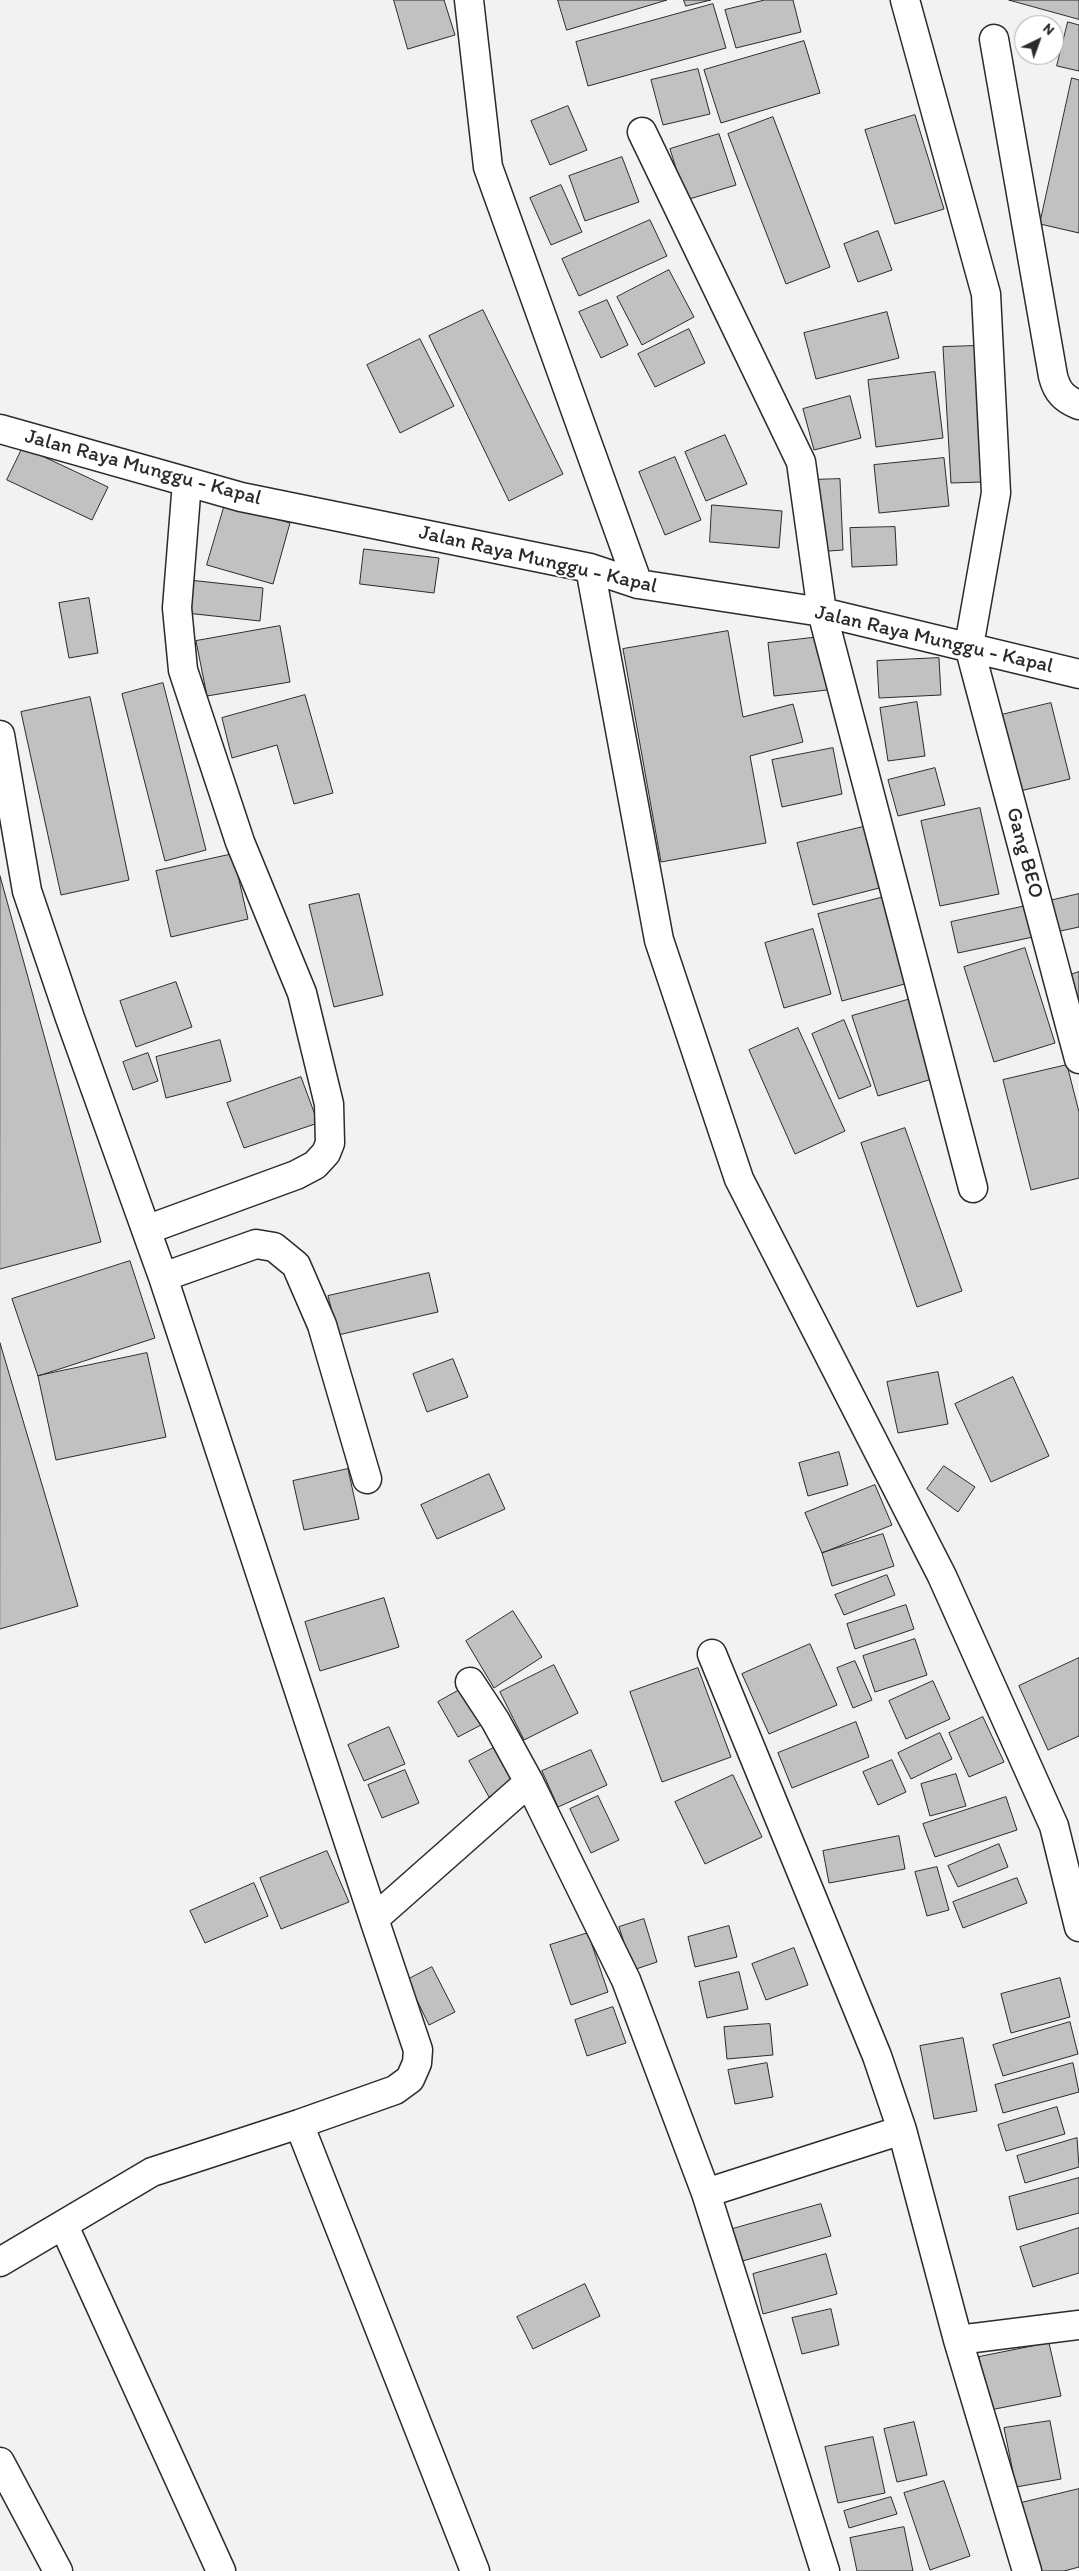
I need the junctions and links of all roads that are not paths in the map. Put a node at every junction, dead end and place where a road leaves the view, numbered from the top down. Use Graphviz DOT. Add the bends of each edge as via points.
graph roads {
  1 [pos="469,0"];
  2 [pos="904,0"];
  3 [pos="994,39"];
  4 [pos="642,132"];
  5 [pos="1079,405"];
  6 [pos="0,429"];
  7 [pos="187,482"];
  8 [pos="590,568"];
  9 [pos="638,584"];
  10 [pos="822,612"];
  11 [pos="970,646"];
  12 [pos="1079,674"];
  13 [pos="0,735"];
  14 [pos="1079,1059"];
  15 [pos="973,1188"];
  16 [pos="146,1230"];
  17 [pos="163,1276"];
  18 [pos="367,1479"];
  19 [pos="712,1654"];
  20 [pos="470,1682"];
  21 [pos="529,1782"];
  22 [pos="374,1919"];
  23 [pos="1079,1927"];
  24 [pos="299,2124"];
  25 [pos="902,2130"];
  26 [pos="706,2193"];
  27 [pos="64,2226"];
  28 [pos="0,2262"];
  29 [pos="1079,2325"];
  30 [pos="958,2340"];
  31 [pos="0,2462"];
  32 [pos="58,2571"];
  33 [pos="221,2571"];
  34 [pos="475,2571"];
  35 [pos="825,2571"];
  36 [pos="1026,2571"];
  1 -- 9 [label="street" via="488,167"];
  2 -- 11 [label="street" via="986,294 996,493"];
  3 -- 5 [label="street" via="1053,376 1056,388 1064,398"];
  4 -- 10 [label="street" via="801,462"];
  6 -- 7 [label="street, Jalan Raya Munggu - Kapal"];
  7 -- 8 [label="street, Jalan Raya Munggu - Kapal" via="241,497"];
  7 -- 16 [label="street" via="177,608 183,670 240,842 302,993 329,1104 330,1143 315,1165 296,1175"];
  8 -- 9 [label="street, Jalan Raya Munggu - Kapal"];
  8 -- 23 [label="street" via="659,940 739,1179 942,1576 1054,1826"];
  9 -- 10 [label="street, Jalan Raya Munggu - Kapal"];
  10 -- 11 [label="street, Jalan Raya Munggu - Kapal"];
  10 -- 15 [label="street"];
  11 -- 12 [label="street, Jalan Raya Munggu - Kapal"];
  11 -- 14 [label="street, Gang BEO"];
  13 -- 16 [label="street" via="28,891"];
  16 -- 17 [label="street"];
  17 -- 18 [label="street" via="256,1244 274,1247 296,1265 322,1325"];
  17 -- 22 [label="street"];
  19 -- 25 [label="street" via="877,2056"];
  20 -- 21 [label="street"];
  21 -- 22 [label="street"];
  21 -- 26 [label="street" via="626,1980"];
  22 -- 24 [label="street" via="418,2050 417,2063 410,2079 395,2090"];
  24 -- 27 [label="street" via="152,2172"];
  24 -- 34 [label="street"];
  25 -- 26 [label="street"];
  25 -- 30 [label="street"];
  26 -- 35 [label="street"];
  27 -- 28 [label="street"];
  27 -- 33 [label="street"];
  29 -- 30 [label="street"];
  30 -- 36 [label="street"];
  31 -- 32 [label="street"];
}
